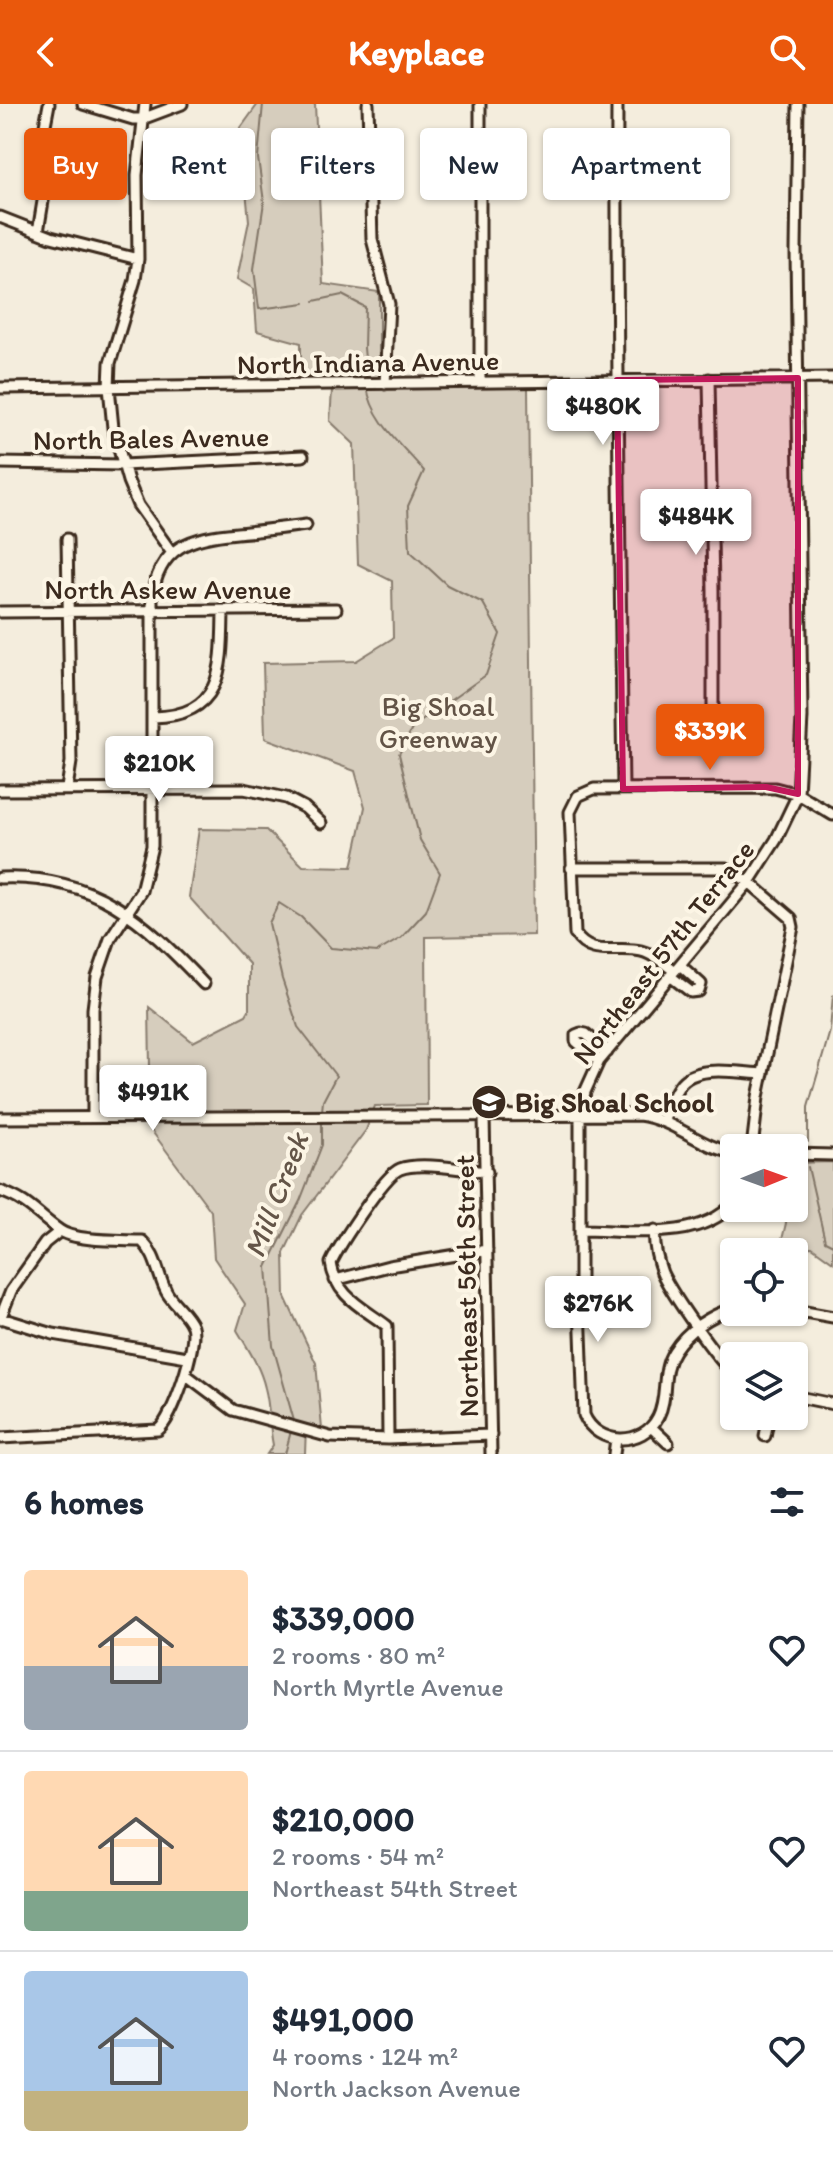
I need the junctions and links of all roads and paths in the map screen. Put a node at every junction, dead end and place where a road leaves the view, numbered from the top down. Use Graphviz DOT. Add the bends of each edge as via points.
graph roads {
  1 [pos="49,104"];
  2 [pos="83,104"];
  3 [pos="145,104"];
  4 [pos="182,104"];
  5 [pos="368,104"];
  6 [pos="480,104"];
  7 [pos="617,104"];
  8 [pos="798,104"];
  9 [pos="142,119"];
  10 [pos="0,217"];
  11 [pos="38,232"];
  12 [pos="138,259"];
  13 [pos="798,378"];
  14 [pos="833,378"];
  15 [pos="709,379"];
  16 [pos="617,380"];
  17 [pos="480,382"];
  18 [pos="380,384"];
  19 [pos="109,387"];
  20 [pos="0,388"];
  21 [pos="303,456"];
  22 [pos="0,463"];
  23 [pos="123,465"];
  24 [pos="306,525"];
  25 [pos="67,539"];
  26 [pos="172,553"];
  27 [pos="336,609"];
  28 [pos="152,611"];
  29 [pos="223,611"];
  30 [pos="0,612"];
  31 [pos="67,612"];
  32 [pos="153,717"];
  33 [pos="713,734"];
  34 [pos="154,787"];
  35 [pos="67,788"];
  36 [pos="623,789"];
  37 [pos="0,790"];
  38 [pos="798,794"];
  39 [pos="833,815"];
  40 [pos="321,823"];
  41 [pos="571,868"];
  42 [pos="0,878"];
  43 [pos="749,882"];
  44 [pos="128,913"];
  45 [pos="675,971"];
  46 [pos="204,984"];
  47 [pos="607,1052"];
  48 [pos="599,1061"];
  49 [pos="763,1074"];
  50 [pos="580,1116"];
  51 [pos="93,1117"];
  52 [pos="484,1117"];
  53 [pos="0,1118"];
  54 [pos="664,1120"];
  55 [pos="754,1134"];
  56 [pos="720,1150"];
  57 [pos="808,1154"];
  58 [pos="833,1155"];
  59 [pos="487,1172"];
  60 [pos="0,1191"];
  61 [pos="720,1214"];
  62 [pos="581,1230"];
  63 [pos="655,1230"];
  64 [pos="60,1231"];
  65 [pos="487,1250"];
  66 [pos="335,1280"];
  67 [pos="808,1313"];
  68 [pos="720,1315"];
  69 [pos="833,1317"];
  70 [pos="0,1318"];
  71 [pos="698,1326"];
  72 [pos="187,1357"];
  73 [pos="720,1358"];
  74 [pos="185,1374"];
  75 [pos="808,1399"];
  76 [pos="833,1404"];
  77 [pos="651,1427"];
  78 [pos="766,1430"];
  79 [pos="491,1435"];
  80 [pos="765,1436"];
  81 [pos="0,1438"];
  82 [pos="388,1439"];
  83 [pos="616,1439"];
  84 [pos="668,1443"];
  85 [pos="491,1454"];
  86 [pos="614,1454"];
  1 -- 11 [label="street"];
  2 -- 9 [label="street"];
  3 -- 9 [label="street"];
  4 -- 9 [label="street"];
  5 -- 18 [label="street" via="372,239 389,304"];
  6 -- 17 [label="street"];
  7 -- 16 [label="street"];
  8 -- 13 [label="street, Northeast 57th Terrace"];
  9 -- 12 [label="street"];
  10 -- 11 [label="street"];
  11 -- 12 [label="street"];
  12 -- 19 [label="street" via="110,363"];
  13 -- 14 [label="street, North Indiana Avenue"];
  13 -- 15 [label="street, North Indiana Avenue"];
  13 -- 38 [label="street, Northeast 57th Terrace"];
  15 -- 16 [label="street, North Indiana Avenue"];
  15 -- 33 [label="street"];
  16 -- 17 [label="street, North Indiana Avenue"];
  16 -- 36 [label="street"];
  17 -- 18 [label="street, North Indiana Avenue"];
  18 -- 19 [label="street, North Indiana Avenue"];
  19 -- 20 [label="street, North Indiana Avenue"];
  19 -- 23 [label="street"];
  21 -- 23 [label="street, North Bales Avenue"];
  22 -- 23 [label="street, North Bales Avenue"];
  23 -- 26 [label="street" via="138,505"];
  24 -- 26 [label="street" via="207,535"];
  25 -- 31 [label="street"];
  26 -- 28 [label="street" via="156,580"];
  27 -- 29 [label="street, North Askew Avenue"];
  28 -- 29 [label="street, North Askew Avenue"];
  28 -- 31 [label="street, North Askew Avenue"];
  28 -- 32 [label="street"];
  29 -- 32 [label="street" via="221,670 210,693 187,712"];
  30 -- 31 [label="street, North Askew Avenue"];
  31 -- 35 [label="street"];
  32 -- 34 [label="street"];
  34 -- 35 [label="street"];
  34 -- 40 [label="street" via="266,792 296,803"];
  34 -- 44 [label="street" via="149,867"];
  35 -- 37 [label="street"];
  36 -- 38 [label="street" via="766,787"];
  36 -- 41 [label="street" via="594,789 572,803"];
  38 -- 39 [label="street"];
  38 -- 43 [label="street, Northeast 57th Terrace"];
  41 -- 43 [label="street" via="718,867"];
  41 -- 45 [label="street" via="573,930 583,944 596,950 642,952"];
  42 -- 44 [label="street" via="73,885"];
  43 -- 45 [label="street, Northeast 57th Terrace"];
  43 -- 49 [label="street" via="792,920 793,927"];
  44 -- 46 [label="street"];
  44 -- 51 [label="street" via="110,939 97,977"];
  45 -- 47 [label="street, Northeast 57th Terrace"];
  47 -- 48 [label="street, Northeast 57th Terrace"];
  47 -- 48 [label="street" via="586,1034 576,1035"];
  48 -- 50 [label="street, Northeast 57th Terrace"];
  49 -- 54 [label="street" via="693,1074 677,1088"];
  49 -- 55 [label="street"];
  50 -- 52 [label="street"];
  50 -- 54 [label="street"];
  50 -- 62 [label="street, Northeast 57th Terrace"];
  51 -- 52 [label="street"];
  51 -- 53 [label="street"];
  52 -- 59 [label="street, Northeast 56th Street"];
  54 -- 56 [label="street"];
  57 -- 58 [label="street"];
  59 -- 65 [label="street, Northeast 56th Street"];
  59 -- 66 [label="street" via="413,1167 394,1173 339,1245 331,1263"];
  60 -- 64 [label="street" via="30,1205"];
  61 -- 63 [label="street" via="701,1224"];
  62 -- 63 [label="street"];
  62 -- 83 [label="street, Northeast 57th Terrace" via="584,1415 598,1433"];
  63 -- 71 [label="street" via="662,1273"];
  64 -- 70 [label="street" via="45,1243 11,1291"];
  64 -- 72 [label="street" via="142,1241 153,1254 164,1289 192,1327"];
  65 -- 66 [label="street"];
  65 -- 79 [label="street, Northeast 56th Street"];
  66 -- 82 [label="street" via="352,1303 387,1326"];
  67 -- 69 [label="street"];
  68 -- 71 [label="street"];
  70 -- 72 [label="street" via="53,1334"];
  71 -- 73 [label="street"];
  71 -- 77 [label="street" via="667,1363 663,1404"];
  72 -- 74 [label="street"];
  74 -- 81 [label="street" via="168,1419 153,1432"];
  74 -- 82 [label="street" via="233,1410 330,1437"];
  75 -- 76 [label="street"];
  77 -- 83 [label="street" via="639,1436"];
  77 -- 84 [label="street"];
  78 -- 80 [label="street"];
  79 -- 82 [label="street"];
  79 -- 85 [label="street, Northeast 56th Street"];
  83 -- 86 [label="street"];
}
